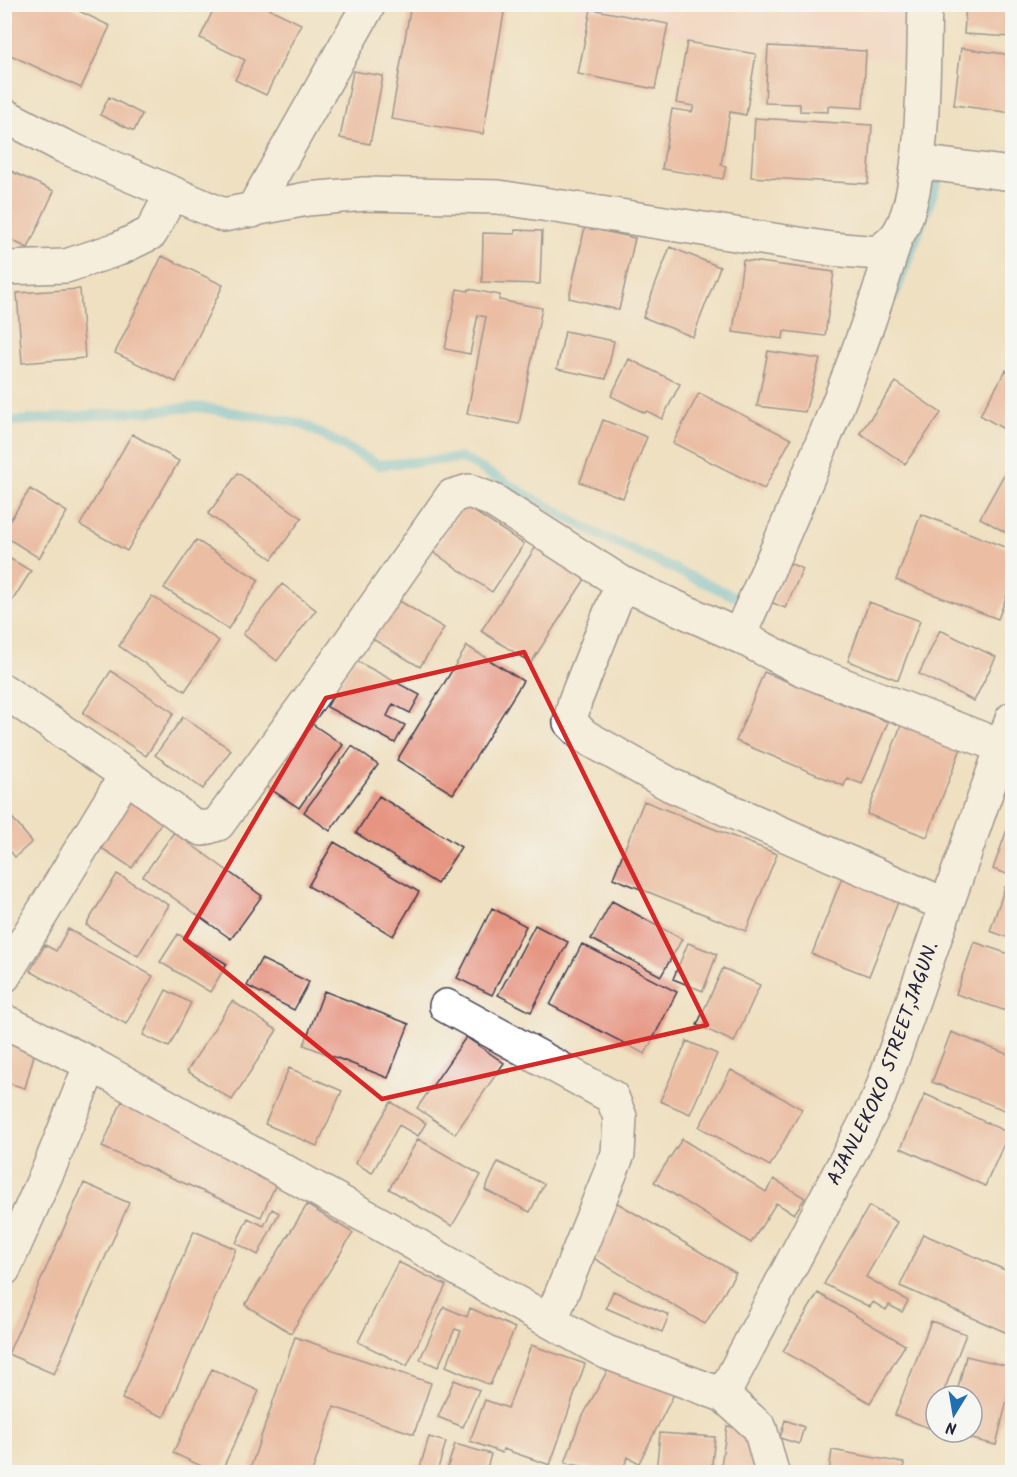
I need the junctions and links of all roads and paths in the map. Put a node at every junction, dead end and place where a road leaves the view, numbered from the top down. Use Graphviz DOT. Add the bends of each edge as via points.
graph roads {
  1 [pos="369,4"];
  2 [pos="925,4"];
  3 [pos="4,115"];
  4 [pos="918,162"];
  5 [pos="1012,174"];
  6 [pos="172,194"];
  7 [pos="252,211"];
  8 [pos="896,237"];
  9 [pos="4,268"];
  10 [pos="622,583"];
  11 [pos="739,636"];
  12 [pos="4,691"];
  13 [pos="1008,733"];
  14 [pos="126,776"];
  15 [pos="946,905"];
  16 [pos="4,976"];
  17 [pos="446,1006"];
  18 [pos="4,1020"];
  19 [pos="91,1064"];
  20 [pos="4,1269"];
  21 [pos="551,1320"];
  22 [pos="723,1395"];
  23 [pos="772,1473"];
  1 -- 7 [label="street"];
  2 -- 4 [label="street"];
  3 -- 6 [label="street"];
  4 -- 5 [label="street"];
  4 -- 8 [label="street" via="908,212"];
  6 -- 7 [label="street" via="223,215"];
  6 -- 9 [label="street" via="151,233 118,249 66,266"];
  7 -- 8 [label="street" via="308,199 365,194 498,197 831,249 878,253"];
  8 -- 11 [label="street" via="876,305 839,403"];
  10 -- 11 [label="street"];
  10 -- 14 [label="street" via="492,500 469,490 452,496 218,824 202,829 190,823"];
  10 -- 15 [label="street" via="570,723 584,736 671,785"];
  11 -- 13 [label="street" via="802,669"];
  12 -- 14 [label="street"];
  13 -- 15 [label="street, AJANLEKOKO STREET,JAGUN."];
  14 -- 16 [label="street"];
  15 -- 22 [label="street, AJANLEKOKO STREET,JAGUN." via="879,1097"];
  17 -- 21 [label="street" via="612,1097 620,1117 618,1154"];
  18 -- 19 [label="street"];
  19 -- 20 [label="street"];
  19 -- 21 [label="street"];
  21 -- 22 [label="street" via="606,1352"];
  22 -- 23 [label="street" via="760,1428"];
}
